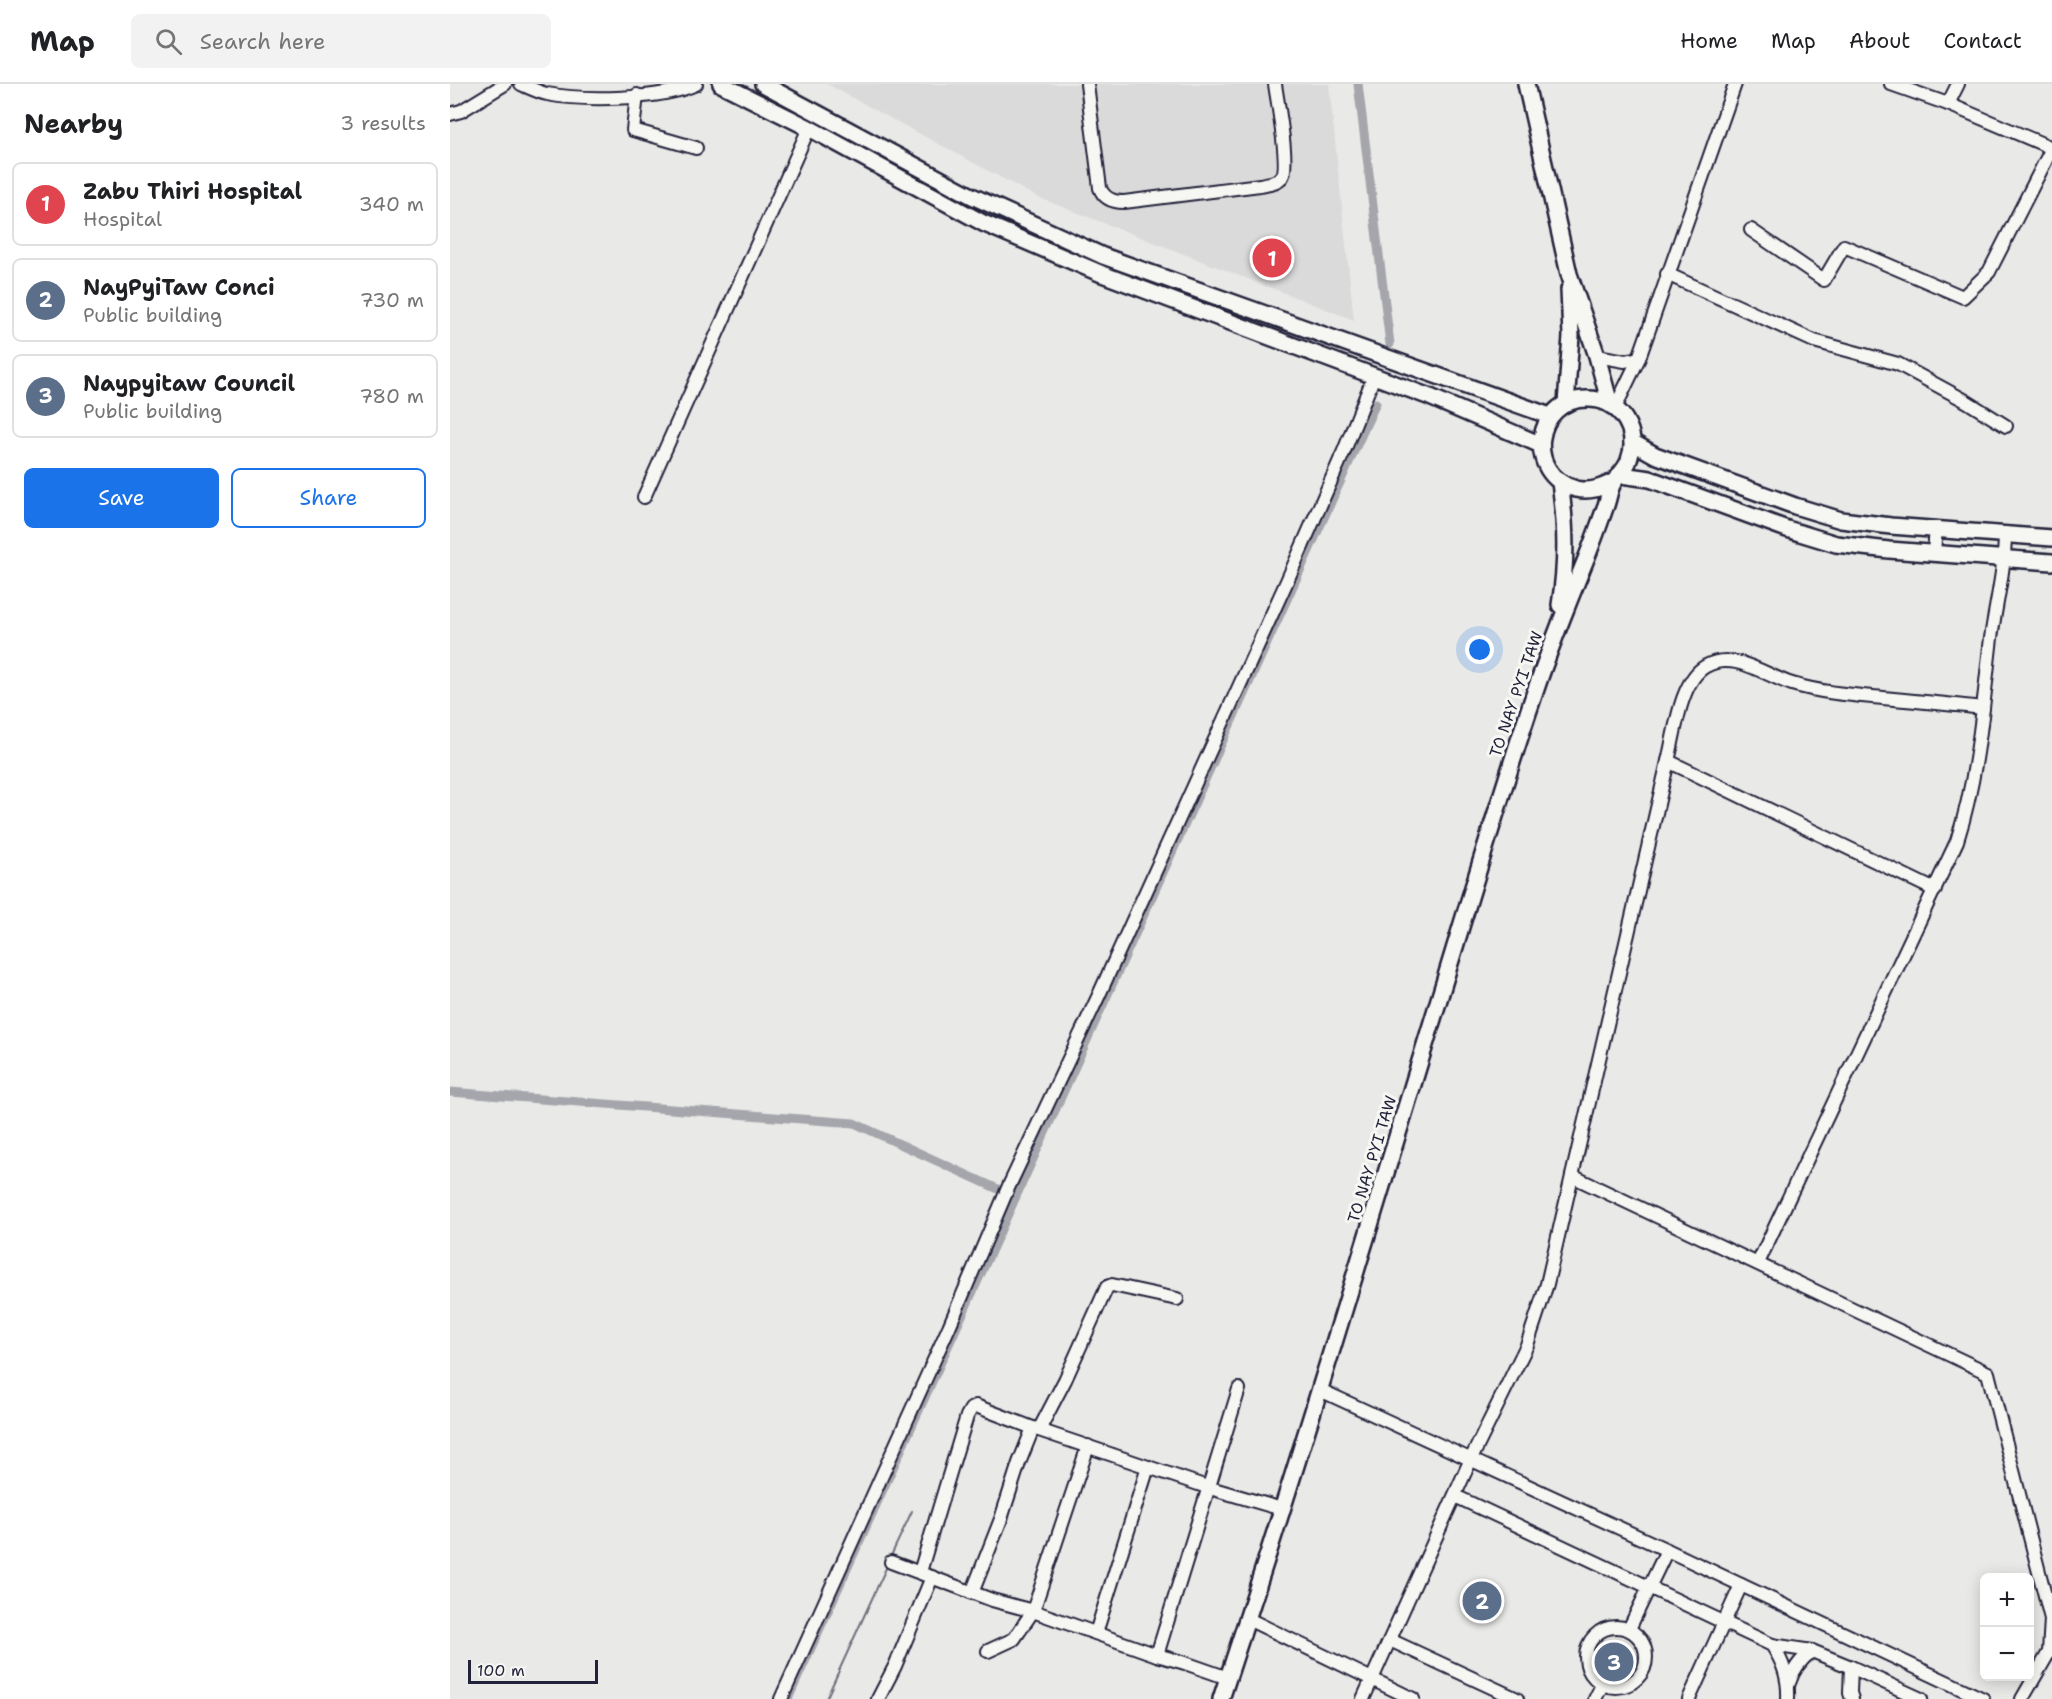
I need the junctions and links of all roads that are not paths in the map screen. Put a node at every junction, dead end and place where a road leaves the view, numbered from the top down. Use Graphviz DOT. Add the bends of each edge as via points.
graph roads {
  1 [pos="505,84"];
  2 [pos="521,84"];
  3 [pos="696,84"];
  4 [pos="721,84"];
  5 [pos="763,84"];
  6 [pos="1087,84"];
  7 [pos="1275,84"];
  8 [pos="1526,84"];
  9 [pos="1735,84"];
  10 [pos="1891,84"];
  11 [pos="1958,84"];
  12 [pos="637,95"];
  13 [pos="1948,104"];
  14 [pos="450,114"];
  15 [pos="809,128"];
  16 [pos="696,148"];
  17 [pos="1751,230"];
  18 [pos="1569,273"];
  19 [pos="1667,274"];
  20 [pos="1597,356"];
  21 [pos="1639,358"];
  22 [pos="1374,376"];
  23 [pos="1566,404"];
  24 [pos="1613,406"];
  25 [pos="1550,416"];
  26 [pos="2006,426"];
  27 [pos="1632,442"];
  28 [pos="1541,445"];
  29 [pos="1617,478"];
  30 [pos="1560,482"];
  31 [pos="644,497"];
  32 [pos="1936,528"];
  33 [pos="2005,533"];
  34 [pos="2052,538"];
  35 [pos="1934,552"];
  36 [pos="2005,559"];
  37 [pos="2052,562"];
  38 [pos="1556,629"];
  39 [pos="1983,708"];
  40 [pos="1668,760"];
  41 [pos="1935,890"];
  42 [pos="1572,1176"];
  43 [pos="1758,1263"];
  44 [pos="1178,1299"];
  45 [pos="1239,1389"];
  46 [pos="1320,1390"];
  47 [pos="1036,1429"];
  48 [pos="1088,1446"];
  49 [pos="1471,1460"];
  50 [pos="1148,1467"];
  51 [pos="1210,1488"];
  52 [pos="1455,1496"];
  53 [pos="1282,1509"];
  54 [pos="1667,1550"];
  55 [pos="891,1562"];
  56 [pos="926,1575"];
  57 [pos="1741,1585"];
  58 [pos="1649,1588"];
  59 [pos="972,1593"];
  60 [pos="1033,1611"];
  61 [pos="1248,1619"];
  62 [pos="1725,1623"];
  63 [pos="1629,1629"];
  64 [pos="1096,1633"];
  65 [pos="1390,1640"];
  66 [pos="1772,1645"];
  67 [pos="988,1651"];
  68 [pos="1812,1651"];
  69 [pos="1157,1655"];
  70 [pos="1851,1667"];
  71 [pos="1228,1678"];
  72 [pos="1372,1680"];
  73 [pos="1789,1683"];
  74 [pos="1602,1685"];
  75 [pos="1899,1695"];
  76 [pos="781,1699"];
  77 [pos="878,1699"];
  78 [pos="1221,1699"];
  79 [pos="1363,1699"];
  80 [pos="1413,1699"];
  81 [pos="1517,1699"];
  82 [pos="1595,1699"];
  83 [pos="1689,1699"];
  84 [pos="1788,1699"];
  85 [pos="1852,1699"];
  86 [pos="1921,1699"];
  87 [pos="1983,1699"];
  88 [pos="2022,1699"];
  1 -- 14 [label="street"];
  2 -- 12 [label="street" via="548,94 582,98"];
  3 -- 12 [label="street"];
  4 -- 15 [label="main road"];
  5 -- 25 [label="main road" via="972,196 1103,256"];
  6 -- 7 [label="street" via="1100,188 1109,199 1124,202 1278,180 1284,172 1285,159"];
  8 -- 18 [label="main road"];
  9 -- 19 [label="street"];
  10 -- 13 [label="street"];
  11 -- 13 [label="street"];
  12 -- 16 [label="street" via="633,130"];
  13 -- 17 [label="street" via="2052,148 1989,272 1963,297 1844,246 1824,280"];
  15 -- 22 [label="main road" via="983,223 1102,274"];
  15 -- 31 [label="street"];
  18 -- 20 [label="main road"];
  18 -- 23 [label="main road" via="1571,336"];
  19 -- 21 [label="street"];
  19 -- 26 [label="street" via="1814,341 1898,364"];
  20 -- 21 [label="street" via="1625,361"];
  20 -- 24 [label="main road"];
  21 -- 24 [label="street"];
  22 -- 28 [label="main road"];
  22 -- 76 [label="street" via="1287,580 1007,1191"];
  23 -- 24 [label="main road" via="1594,399"];
  23 -- 25 [label="main road"];
  24 -- 27 [label="main road" via="1627,422"];
  25 -- 28 [label="main road"];
  27 -- 29 [label="main road" via="1631,454"];
  27 -- 32 [label="main road" via="1655,455 1841,520"];
  28 -- 30 [label="main road" via="1546,465"];
  29 -- 30 [label="main road" via="1600,488 1586,490"];
  29 -- 35 [label="main road" via="1650,480 1836,544"];
  29 -- 38 [label="main road"];
  30 -- 38 [label="main road" via="1566,549"];
  32 -- 33 [label="main road"];
  32 -- 35 [label="street"];
  33 -- 34 [label="main road"];
  33 -- 36 [label="street"];
  35 -- 36 [label="main road"];
  36 -- 37 [label="main road"];
  36 -- 39 [label="street"];
  38 -- 46 [label="main road, TO NAY PYI TAW" via="1508,772"];
  39 -- 40 [label="street" via="1822,692 1790,684 1743,664 1717,661 1704,666 1685,691"];
  39 -- 41 [label="street" via="1966,814"];
  40 -- 41 [label="street"];
  40 -- 42 [label="street"];
  41 -- 43 [label="street"];
  42 -- 43 [label="street"];
  42 -- 49 [label="street" via="1547,1284 1527,1345"];
  43 -- 88 [label="street" via="1988,1373 2051,1619 2049,1652"];
  44 -- 47 [label="street" via="1107,1287 1065,1380"];
  45 -- 51 [label="street"];
  46 -- 49 [label="street"];
  46 -- 53 [label="main road, TO NAY PYI TAW"];
  47 -- 48 [label="street"];
  47 -- 56 [label="street" via="980,1406 971,1409"];
  47 -- 59 [label="street" via="1019,1462"];
  48 -- 50 [label="street"];
  48 -- 60 [label="street"];
  49 -- 52 [label="street"];
  49 -- 54 [label="street"];
  50 -- 51 [label="street"];
  50 -- 64 [label="street"];
  51 -- 53 [label="street"];
  51 -- 69 [label="street"];
  52 -- 58 [label="street"];
  52 -- 65 [label="street"];
  53 -- 61 [label="main road, TO NAY PYI TAW"];
  54 -- 57 [label="street"];
  54 -- 58 [label="street"];
  55 -- 56 [label="street"];
  56 -- 59 [label="street"];
  56 -- 77 [label="street" via="915,1622"];
  57 -- 62 [label="street"];
  57 -- 87 [label="street"];
  58 -- 62 [label="street"];
  58 -- 63 [label="street"];
  59 -- 60 [label="street"];
  60 -- 64 [label="street"];
  60 -- 67 [label="street" via="1014,1639"];
  61 -- 71 [label="main road, TO NAY PYI TAW"];
  61 -- 72 [label="street"];
  62 -- 66 [label="street"];
  62 -- 83 [label="street"];
  63 -- 74 [label="street" via="1608,1627 1598,1632 1587,1647 1587,1668"];
  63 -- 74 [label="street" via="1637,1634 1646,1653 1641,1675 1623,1687"];
  64 -- 69 [label="street"];
  65 -- 72 [label="street"];
  65 -- 81 [label="street"];
  66 -- 68 [label="street"];
  66 -- 73 [label="street"];
  68 -- 70 [label="street"];
  68 -- 73 [label="street" via="1792,1672"];
  69 -- 71 [label="street"];
  70 -- 75 [label="street"];
  70 -- 85 [label="street"];
  71 -- 78 [label="main road, TO NAY PYI TAW"];
  72 -- 79 [label="street"];
  72 -- 80 [label="street"];
  73 -- 84 [label="street"];
  74 -- 82 [label="street"];
  75 -- 86 [label="street"];
}
